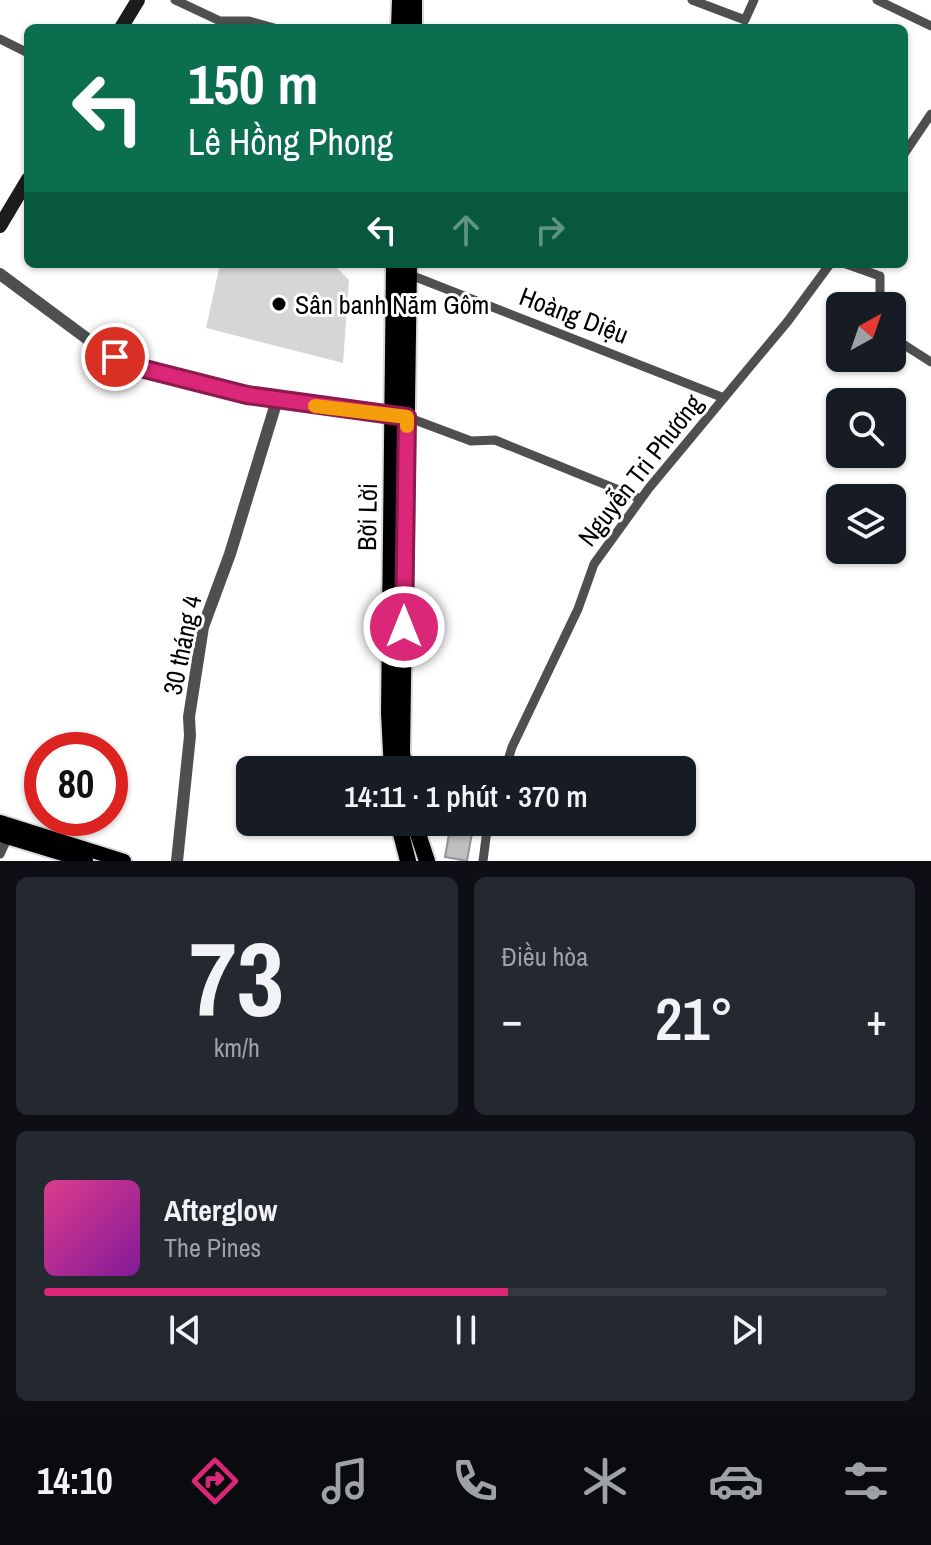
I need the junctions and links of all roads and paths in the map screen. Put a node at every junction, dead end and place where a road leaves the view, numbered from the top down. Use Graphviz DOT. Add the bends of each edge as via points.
graph roads {
  1 [pos="138,0"];
  2 [pos="175,0"];
  3 [pos="400,0"];
  4 [pos="414,0"];
  5 [pos="692,0"];
  6 [pos="754,0"];
  7 [pos="877,0"];
  8 [pos="123,24"];
  9 [pos="260,24"];
  10 [pos="399,24"];
  11 [pos="414,24"];
  12 [pos="931,26"];
  13 [pos="0,39"];
  14 [pos="24,51"];
  15 [pos="931,114"];
  16 [pos="908,148"];
  17 [pos="24,186"];
  18 [pos="0,226"];
  19 [pos="394,268"];
  20 [pos="827,268"];
  21 [pos="857,268"];
  22 [pos="409,269"];
  23 [pos="0,274"];
  24 [pos="878,292"];
  25 [pos="906,346"];
  26 [pos="931,362"];
  27 [pos="724,398"];
  28 [pos="277,400"];
  29 [pos="400,417"];
  30 [pos="641,499"];
  31 [pos="391,756"];
  32 [pos="403,756"];
  33 [pos="509,756"];
  34 [pos="5,830"];
  35 [pos="401,836"];
  36 [pos="419,836"];
  37 [pos="486,836"];
  38 [pos="0,854"];
  39 [pos="406,859"];
  40 [pos="86,861"];
  41 [pos="124,861"];
  42 [pos="177,861"];
  43 [pos="427,861"];
  44 [pos="483,861"];
  1 -- 8 [label="main road"];
  2 -- 9 [label="street" via="220,21"];
  3 -- 10 [label="highway"];
  4 -- 11 [label="highway"];
  5 -- 6 [label="street" via="745,20"];
  7 -- 12 [label="street"];
  13 -- 14 [label="street"];
  15 -- 16 [label="street"];
  17 -- 18 [label="main road"];
  19 -- 29 [label="highway, Bời Lời"];
  20 -- 27 [label="street, Nguyễn Tri Phương"];
  21 -- 24 [label="street" via="876,275"];
  22 -- 27 [label="street, Hoàng Diệu"];
  22 -- 29 [label="highway, Bời Lời"];
  23 -- 28 [label="street" via="129,365"];
  25 -- 26 [label="street"];
  27 -- 30 [label="street, Nguyễn Tri Phương"];
  28 -- 29 [label="street"];
  28 -- 42 [label="street, 30 tháng 4" via="203,627"];
  29 -- 30 [label="street" via="471,441 495,440"];
  29 -- 31 [label="highway, Bời Lời"];
  29 -- 32 [label="highway, Bời Lời"];
  30 -- 33 [label="street, Nguyễn Tri Phương" via="594,564"];
  34 -- 38 [label="street"];
  34 -- 40 [label="main road"];
  34 -- 41 [label="main road"];
  35 -- 39 [label="highway"];
  36 -- 43 [label="highway"];
  37 -- 44 [label="street"];
}
